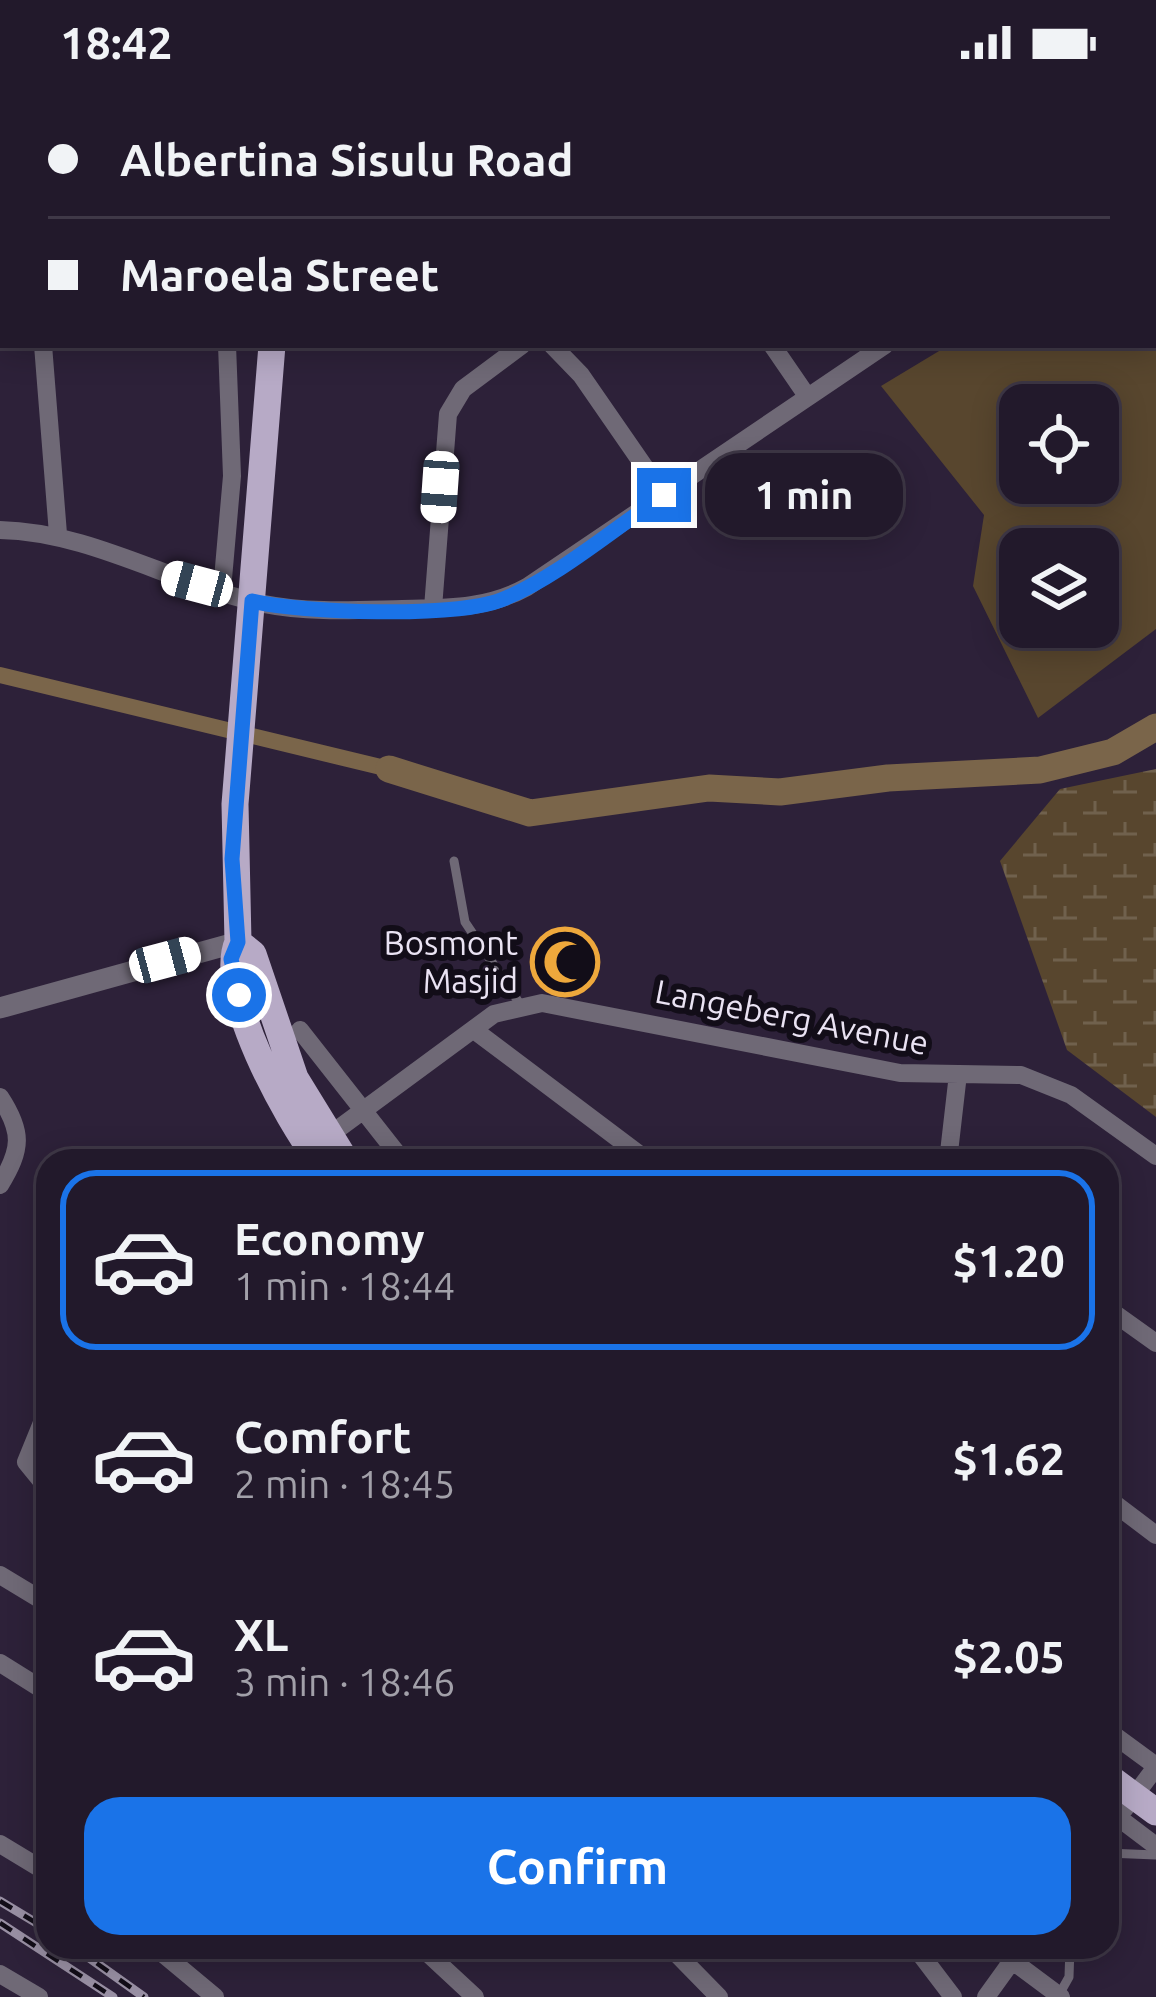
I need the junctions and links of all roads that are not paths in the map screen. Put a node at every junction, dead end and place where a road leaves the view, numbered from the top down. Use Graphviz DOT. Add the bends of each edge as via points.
graph roads {
  1 [pos="44,348"];
  2 [pos="227,348"];
  3 [pos="272,348"];
  4 [pos="518,348"];
  5 [pos="555,348"];
  6 [pos="774,348"];
  7 [pos="879,348"];
  8 [pos="807,396"];
  9 [pos="664,495"];
  10 [pos="0,530"];
  11 [pos="58,534"];
  12 [pos="222,590"];
  13 [pos="252,601"];
  14 [pos="433,608"];
  15 [pos="454,861"];
  16 [pos="238,942"];
  17 [pos="520,1004"];
  18 [pos="0,1008"];
  19 [pos="301,1030"];
  20 [pos="474,1030"];
  21 [pos="958,1074"];
  22 [pos="0,1096"];
  23 [pos="365,1112"];
  24 [pos="319,1149"];
  25 [pos="394,1149"];
  26 [pos="632,1149"];
  27 [pos="949,1149"];
  28 [pos="1156,1156"];
  29 [pos="0,1184"];
  30 [pos="1119,1317"];
  31 [pos="1156,1343"];
  32 [pos="36,1451"];
  33 [pos="36,1474"];
  34 [pos="1119,1507"];
  35 [pos="1156,1534"];
  36 [pos="0,1575"];
  37 [pos="36,1597"];
  38 [pos="0,1663"];
  39 [pos="36,1686"];
  40 [pos="1119,1739"];
  41 [pos="1156,1767"];
  42 [pos="1124,1813"];
  43 [pos="0,1844"];
  44 [pos="1156,1846"];
  45 [pos="1119,1853"];
  46 [pos="1156,1855"];
  47 [pos="36,1866"];
  48 [pos="169,1959"];
  49 [pos="434,1959"];
  50 [pos="682,1959"];
  51 [pos="924,1959"];
  52 [pos="1014,1959"];
  53 [pos="1023,1959"];
  54 [pos="1070,1959"];
  55 [pos="0,1974"];
  56 [pos="1059,1996"];
  57 [pos="39,1997"];
  58 [pos="215,1997"];
  59 [pos="475,1997"];
  60 [pos="718,1997"];
  61 [pos="952,1997"];
  62 [pos="986,1997"];
  1 -- 11 [label="street"];
  2 -- 12 [label="street" via="232,476"];
  3 -- 13 [label="main road"];
  4 -- 14 [label="street" via="463,388 446,429"];
  5 -- 9 [label="street"];
  6 -- 8 [label="street"];
  7 -- 8 [label="street"];
  8 -- 9 [label="street"];
  9 -- 14 [label="street" via="502,600"];
  10 -- 11 [label="street"];
  11 -- 12 [label="street"];
  12 -- 13 [label="street"];
  13 -- 14 [label="street"];
  13 -- 16 [label="main road" via="232,859"];
  15 -- 17 [label="lane" via="465,922"];
  16 -- 18 [label="street"];
  16 -- 24 [label="main road" via="253,954"];
  17 -- 20 [label="street"];
  17 -- 21 [label="street, Langeberg Avenue" via="620,1014 900,1073"];
  19 -- 23 [label="street"];
  20 -- 23 [label="street"];
  20 -- 26 [label="street"];
  21 -- 27 [label="street"];
  21 -- 28 [label="street, Langeberg Avenue" via="1039,1081"];
  22 -- 29 [label="street" via="20,1137"];
  23 -- 24 [label="street"];
  23 -- 25 [label="street"];
  30 -- 31 [label="street"];
  32 -- 33 [label="street" via="26,1462"];
  34 -- 35 [label="street"];
  36 -- 37 [label="street"];
  38 -- 39 [label="street"];
  40 -- 41 [label="street"];
  41 -- 42 [label="street"];
  42 -- 44 [label="street"];
  43 -- 47 [label="street"];
  45 -- 46 [label="lane"];
  48 -- 58 [label="street"];
  49 -- 59 [label="street"];
  50 -- 60 [label="street"];
  51 -- 61 [label="street"];
  52 -- 62 [label="street"];
  53 -- 56 [label="street"];
  54 -- 56 [label="lane"];
  55 -- 57 [label="street"];
}
